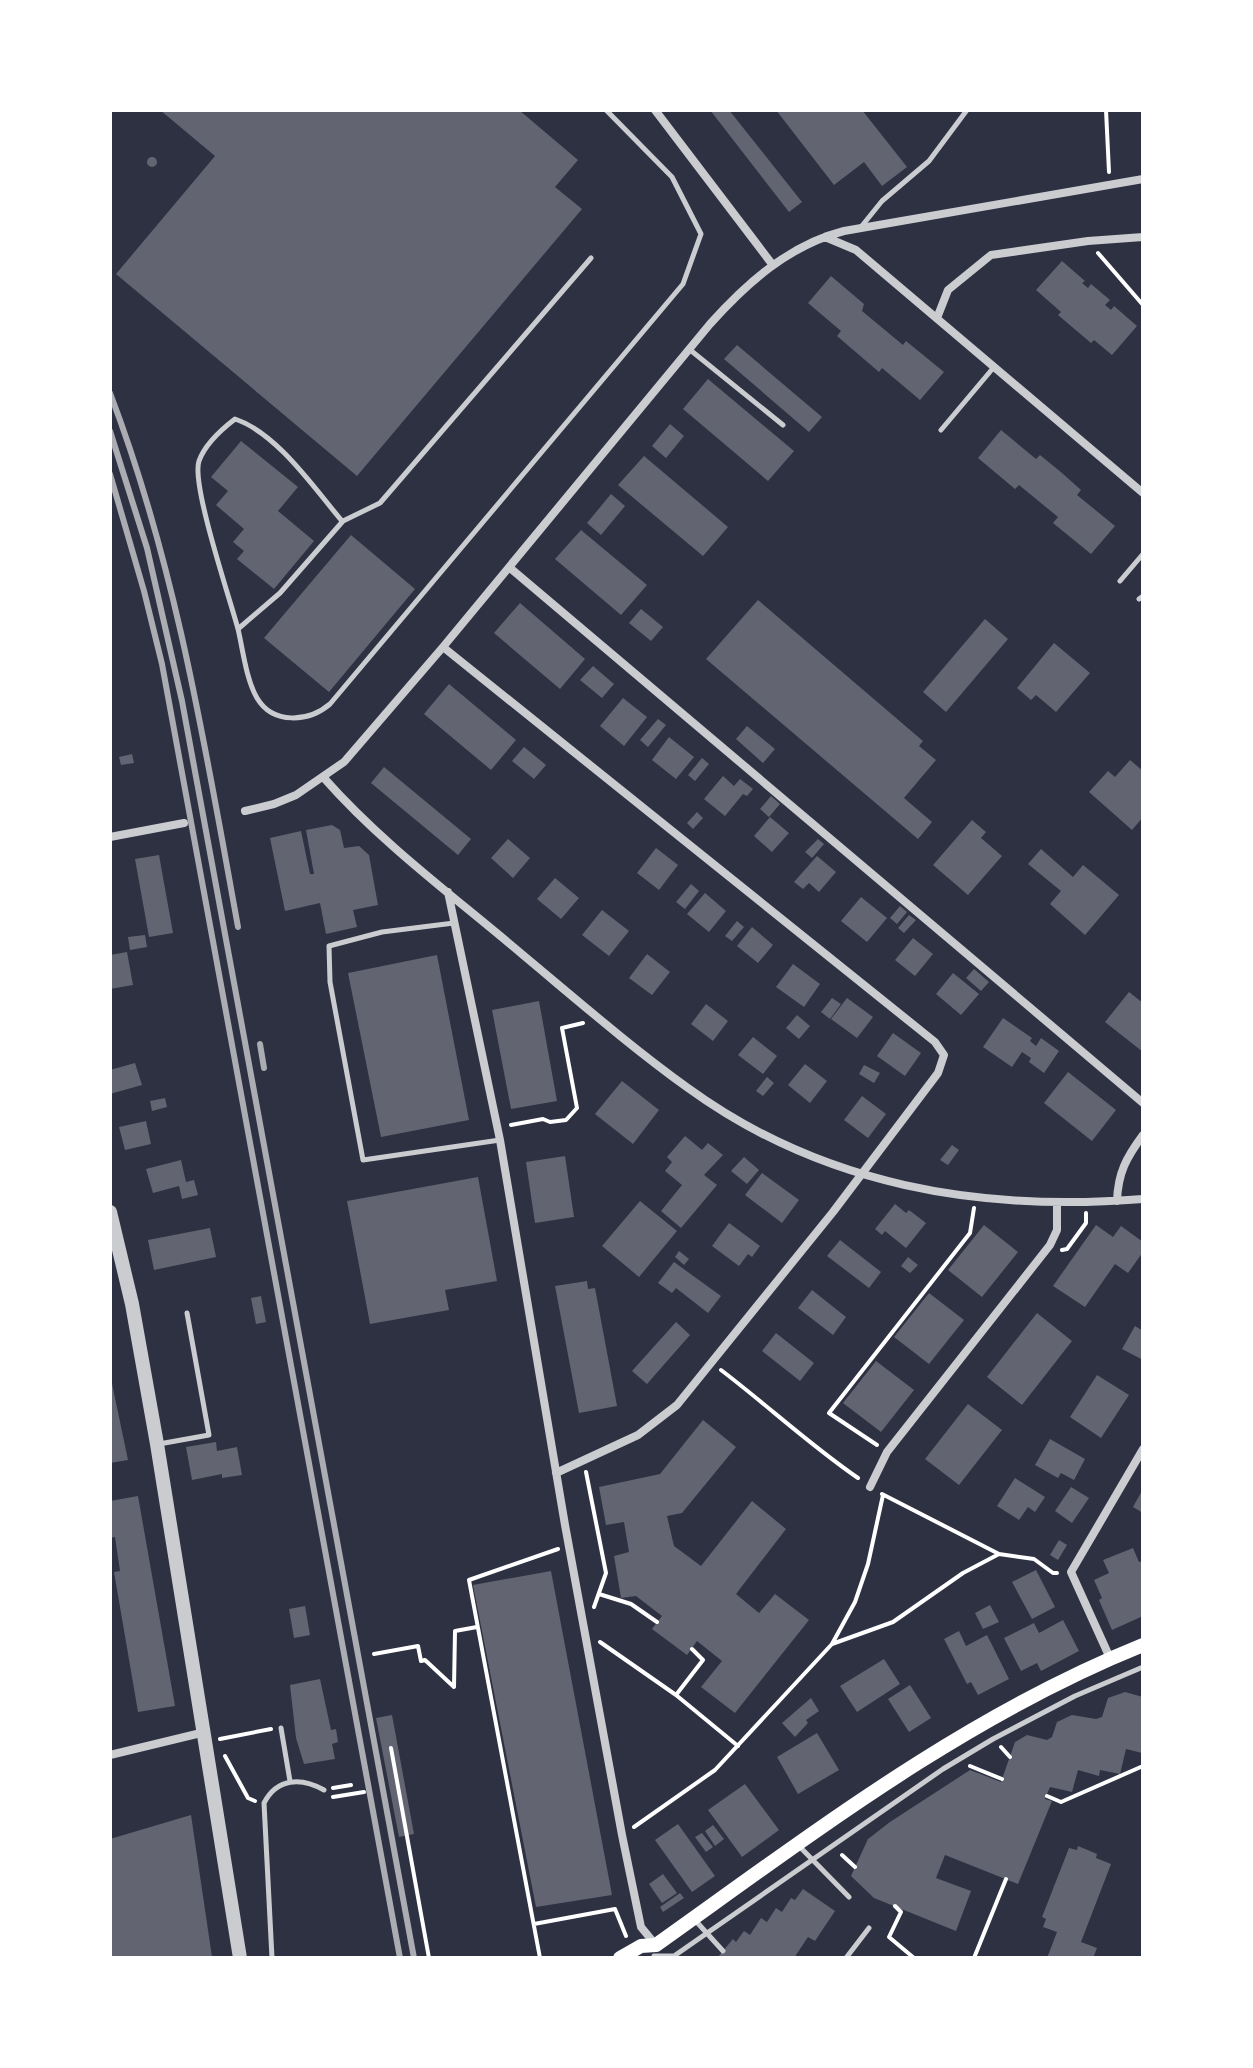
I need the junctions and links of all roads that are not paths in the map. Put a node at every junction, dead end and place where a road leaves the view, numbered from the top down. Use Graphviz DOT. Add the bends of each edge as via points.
graph roads {
  1 [pos="606,110"];
  2 [pos="655,110"];
  3 [pos="967,110"];
  4 [pos="1143,179"];
  5 [pos="860,227"];
  6 [pos="824,236"];
  7 [pos="1143,237"];
  8 [pos="591,258"];
  9 [pos="772,264"];
  10 [pos="937,318"];
  11 [pos="689,349"];
  12 [pos="994,367"];
  13 [pos="783,425"];
  14 [pos="941,430"];
  15 [pos="1143,493"];
  16 [pos="343,521"];
  17 [pos="1143,554"];
  18 [pos="509,567"];
  19 [pos="1120,581"];
  20 [pos="238,629"];
  21 [pos="443,647"];
  22 [pos="324,778"];
  23 [pos="245,811"];
  24 [pos="184,823"];
  25 [pos="110,837"];
  26 [pos="448,892"];
  27 [pos="455,923"];
  28 [pos="1143,1103"];
  29 [pos="1143,1135"];
  30 [pos="500,1140"];
  31 [pos="861,1175"];
  32 [pos="1143,1199"];
  33 [pos="1117,1201"];
  34 [pos="1057,1203"];
  35 [pos="110,1212"];
  36 [pos="187,1313"];
  37 [pos="157,1444"];
  38 [pos="1143,1449"];
  39 [pos="556,1473"];
  40 [pos="870,1487"];
  41 [pos="1143,1645"];
  42 [pos="1110,1658"];
  43 [pos="1143,1667"];
  44 [pos="281,1728"];
  45 [pos="205,1732"];
  46 [pos="110,1755"];
  47 [pos="290,1781"];
  48 [pos="324,1790"];
  49 [pos="798,1844"];
  50 [pos="812,1860"];
  51 [pos="849,1897"];
  52 [pos="694,1918"];
  53 [pos="869,1928"];
  54 [pos="706,1933"];
  55 [pos="723,1951"];
  56 [pos="654,1953"];
  57 [pos="240,1958"];
  58 [pos="272,1958"];
  59 [pos="620,1958"];
  60 [pos="846,1958"];
  1 -- 20 [label="lane" via="672,177 701,234 683,284 330,704 314,715 293,718 263,705 256,697"];
  2 -- 9 [label="street"];
  3 -- 5 [label="lane" via="929,161"];
  4 -- 5 [label="street"];
  5 -- 6 [label="street"];
  6 -- 9 [label="street"];
  6 -- 10 [label="street" via="856,250"];
  7 -- 10 [label="street" via="991,255 948,290"];
  8 -- 16 [label="lane" via="380,503"];
  9 -- 11 [label="street"];
  10 -- 12 [label="street"];
  11 -- 13 [label="lane"];
  11 -- 18 [label="street"];
  12 -- 14 [label="lane"];
  12 -- 15 [label="street"];
  16 -- 20 [label="lane" via="280,593"];
  16 -- 20 [label="lane" via="275,444 248,424 235,419 220,431 199,461 199,479"];
  17 -- 19 [label="lane"];
  18 -- 21 [label="street"];
  18 -- 28 [label="street"];
  21 -- 22 [label="street" via="365,739"];
  21 -- 31 [label="street" via="939,1046 944,1060 938,1073"];
  22 -- 23 [label="street" via="274,804"];
  22 -- 26 [label="street"];
  24 -- 25 [label="street"];
  26 -- 27 [label="street"];
  26 -- 31 [label="street" via="690,1090 781,1143"];
  27 -- 30 [label="street"];
  27 -- 30 [label="lane" via="382,932 329,946 330,982 363,1160"];
  29 -- 33 [label="street" via="1120,1171"];
  30 -- 39 [label="street"];
  31 -- 34 [label="street" via="975,1198"];
  31 -- 39 [label="street" via="677,1405 619,1445"];
  32 -- 33 [label="street"];
  33 -- 34 [label="street"];
  34 -- 40 [label="street" via="1055,1238 887,1452"];
  35 -- 37 [label="street"];
  36 -- 37 [label="lane" via="209,1435"];
  37 -- 45 [label="street"];
  38 -- 42 [label="street" via="1071,1572"];
  39 -- 56 [label="street" via="622,1835 641,1927"];
  41 -- 42 [label="main road"];
  42 -- 49 [label="main road" via="931,1753"];
  43 -- 50 [label="lane" via="1075,1696 957,1761"];
  44 -- 47 [label="lane"];
  45 -- 46 [label="street"];
  45 -- 57 [label="street"];
  47 -- 48 [label="lane"];
  47 -- 58 [label="lane" via="273,1790 264,1803"];
  49 -- 50 [label="lane"];
  49 -- 52 [label="main road"];
  50 -- 51 [label="lane"];
  50 -- 54 [label="lane"];
  52 -- 54 [label="lane"];
  52 -- 56 [label="main road"];
  53 -- 60 [label="lane"];
  54 -- 55 [label="lane"];
  54 -- 56 [label="lane" via="674,1956"];
  56 -- 59 [label="main road" via="641,1946"];
}
